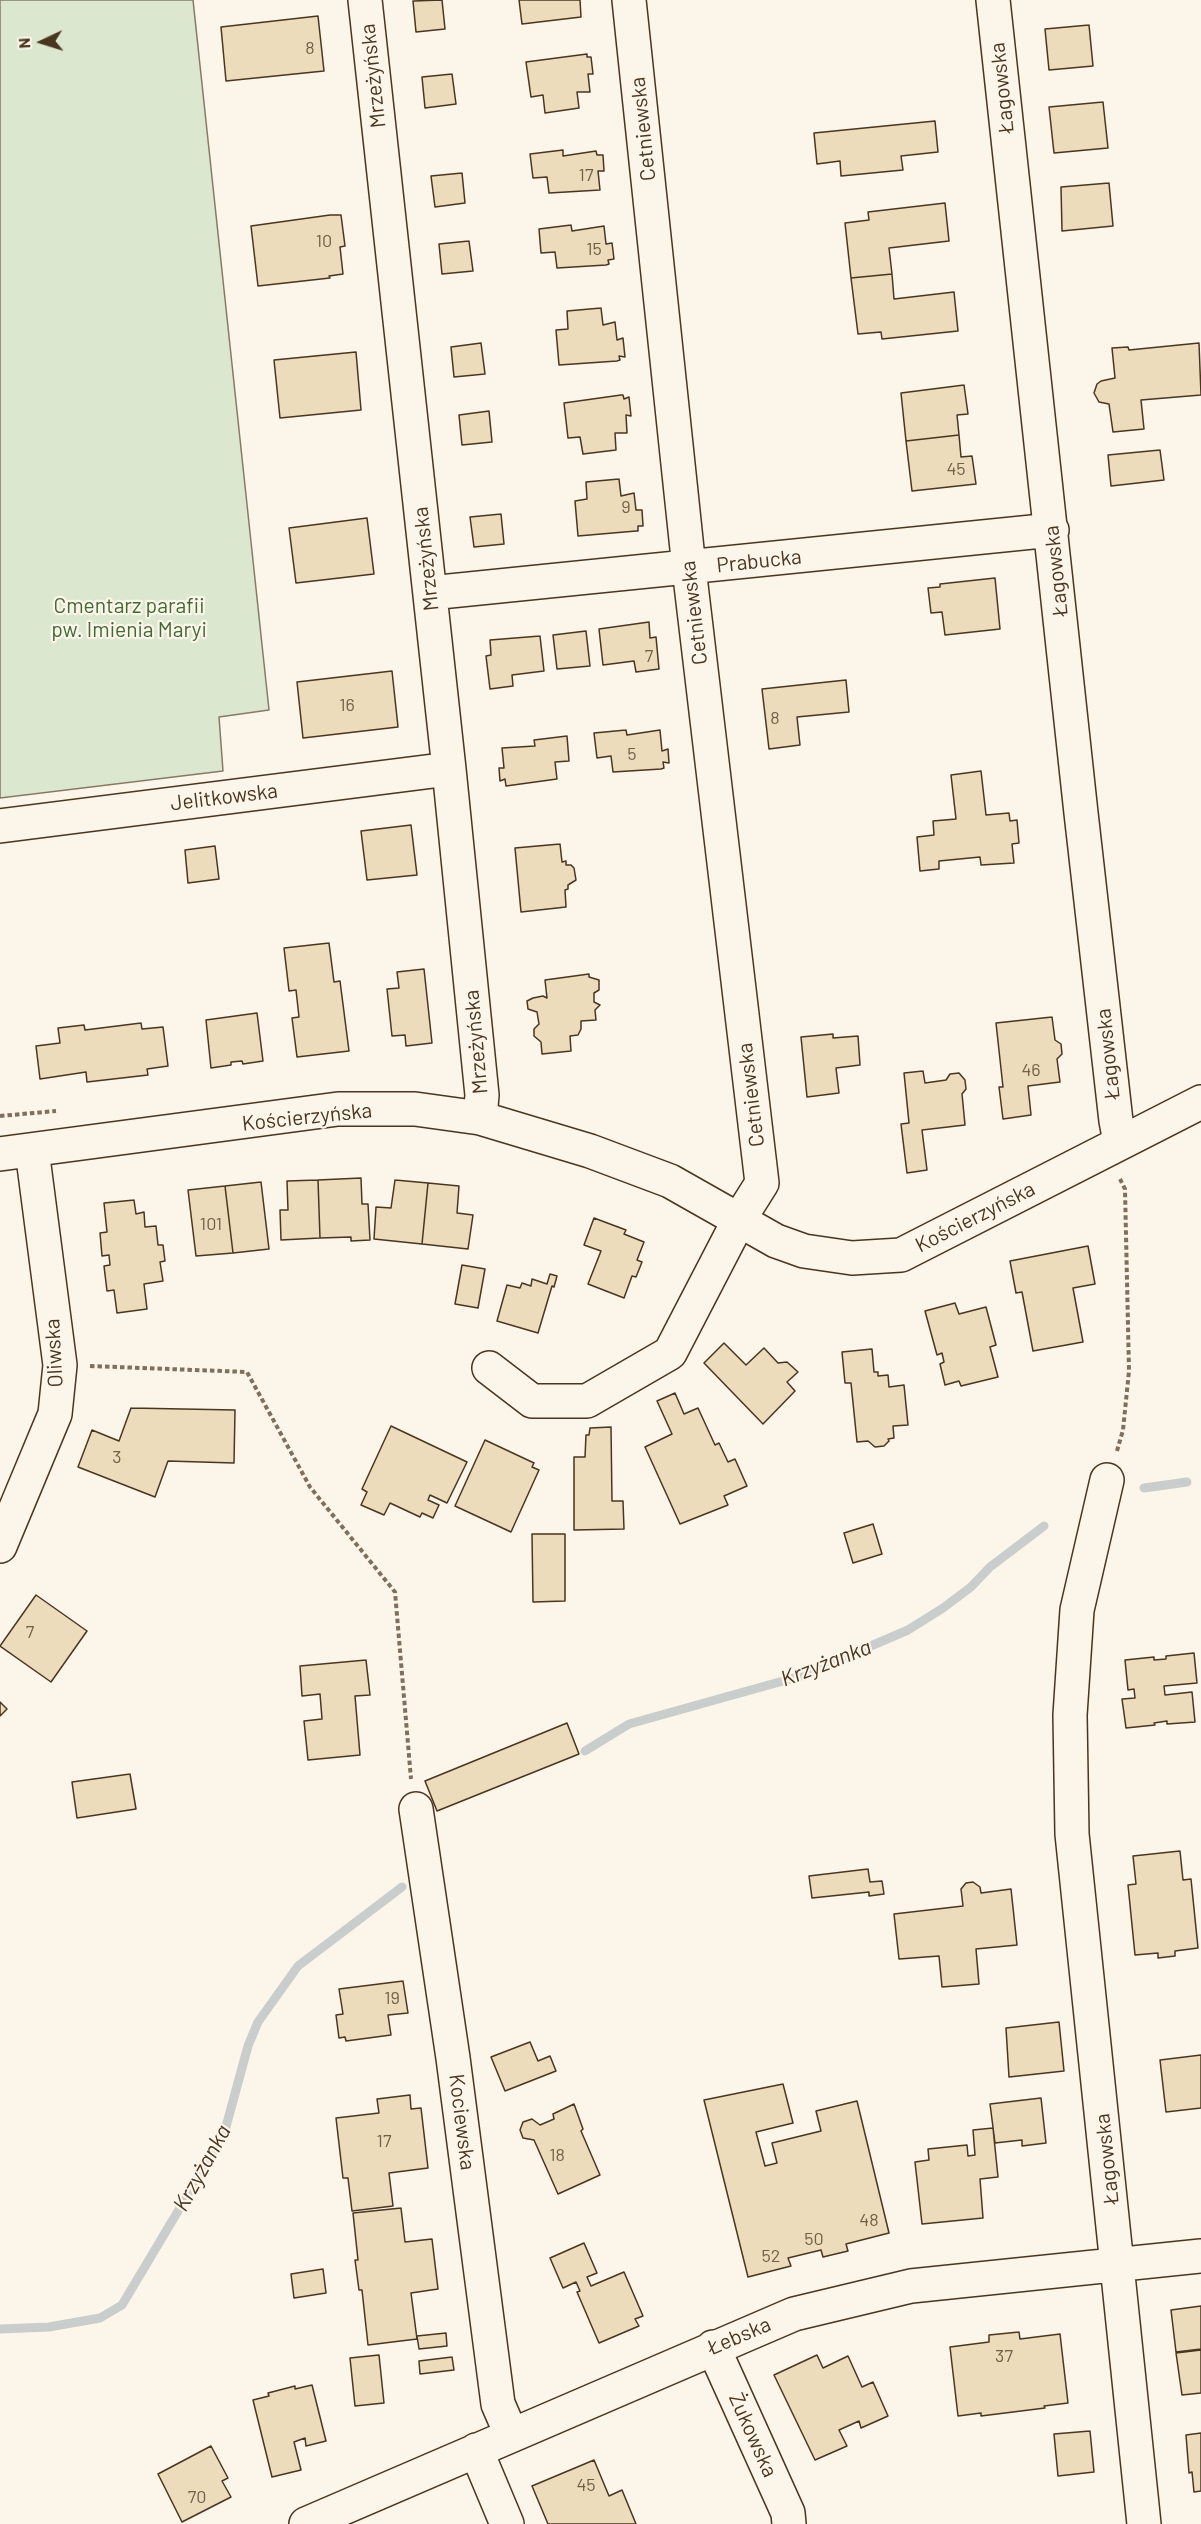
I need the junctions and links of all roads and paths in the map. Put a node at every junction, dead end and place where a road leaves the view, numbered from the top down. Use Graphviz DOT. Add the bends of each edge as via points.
graph roads {
  1 [pos="365,0"];
  2 [pos="630,0"];
  3 [pos="993,0"];
  4 [pos="1052,530"];
  5 [pos="689,568"];
  6 [pos="430,593"];
  7 [pos="449,769"];
  8 [pos="0,826"];
  9 [pos="1201,1102"];
  10 [pos="480,1118"];
  11 [pos="1114,1145"];
  12 [pos="32,1150"];
  13 [pos="0,1154"];
  14 [pos="740,1218"];
  15 [pos="60,1365"];
  16 [pos="489,1368"];
  17 [pos="1107,1480"];
  18 [pos="0,1546"];
  19 [pos="416,1809"];
  20 [pos="1201,2256"];
  21 [pos="1119,2265"];
  22 [pos="713,2347"];
  23 [pos="511,2434"];
  24 [pos="476,2450"];
  25 [pos="306,2524"];
  26 [pos="507,2524"];
  27 [pos="789,2524"];
  28 [pos="1144,2524"];
  1 -- 6 [label="street, Mrzeżyńska"];
  2 -- 5 [label="street, Cetniewska"];
  3 -- 4 [label="street, Łagowska"];
  4 -- 5 [label="street, Prabucka"];
  4 -- 11 [label="street, Łagowska" via="1116,1121"];
  5 -- 6 [label="street, Prabucka"];
  5 -- 14 [label="street, Cetniewska" via="762,1183"];
  6 -- 7 [label="street, Mrzeżyńska"];
  7 -- 8 [label="street, Jelitkowska"];
  7 -- 10 [label="street, Mrzeżyńska" via="482,1095"];
  9 -- 11 [label="street, Kościerzyńska"];
  10 -- 12 [label="street, Kościerzyńska" via="415,1109 338,1109"];
  10 -- 14 [label="street, Kościerzyńska" via="590,1151 670,1181"];
  11 -- 14 [label="street, Kościerzyńska" via="901,1255 852,1258 804,1251 776,1241"];
  11 -- 17 [label="path" via="1125,1189 1129,1371 1123,1430"];
  12 -- 13 [label="street, Kościerzyńska"];
  12 -- 15 [label="street, Oliwska"];
  14 -- 16 [label="street" via="670,1353 587,1401 532,1401"];
  15 -- 18 [label="street, Oliwska" via="55,1414"];
  15 -- 19 [label="path" via="247,1372 310,1487 395,1592"];
  17 -- 21 [label="street, Łagowska" via="1077,1610 1070,1715 1072,1834"];
  19 -- 23 [label="street, Kociewska" via="498,2404"];
  20 -- 21 [label="street, Łebska"];
  21 -- 22 [label="street, Łebska" via="911,2286 794,2313"];
  21 -- 28 [label="street, Łagowska"];
  22 -- 23 [label="street, Łebska"];
  22 -- 27 [label="street, Żukowska" via="788,2513"];
  23 -- 24 [label="street, Łebska"];
  24 -- 25 [label="street, Łebska"];
  24 -- 26 [label="street"];
}
